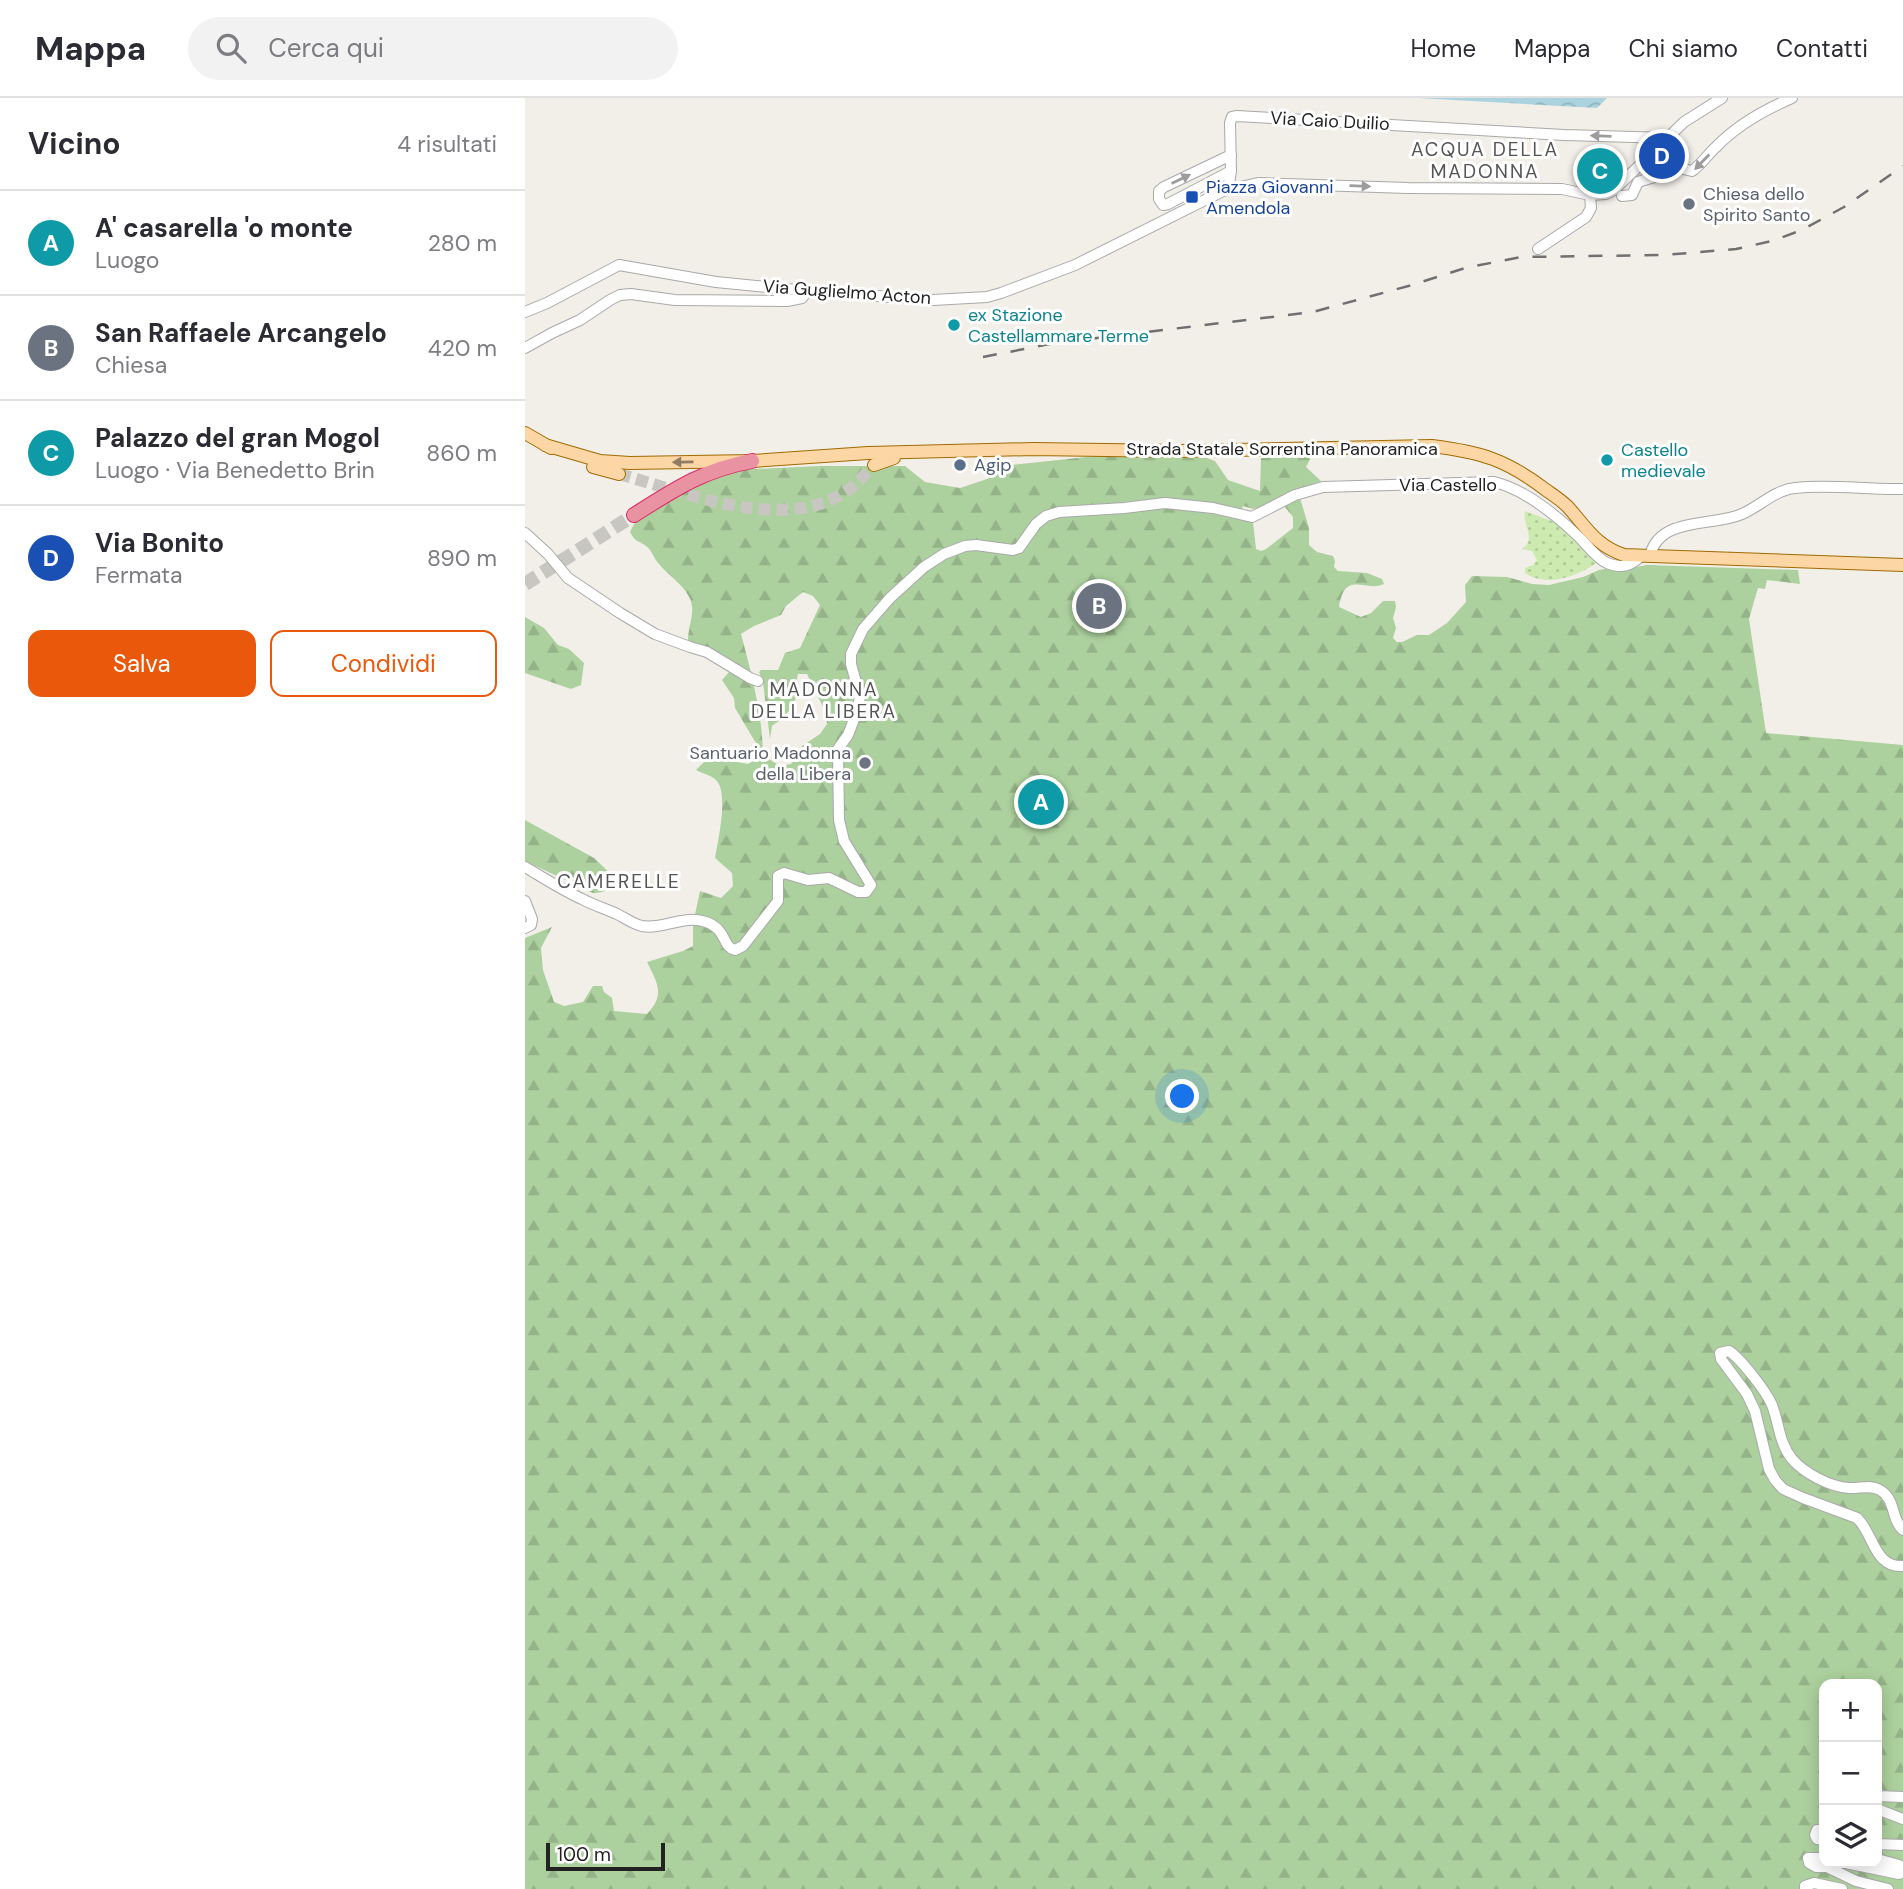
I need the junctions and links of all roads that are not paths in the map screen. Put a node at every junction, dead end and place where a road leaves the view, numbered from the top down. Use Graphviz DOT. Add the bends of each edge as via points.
graph roads {
  1 [pos="1723,98"];
  2 [pos="1792,98"];
  3 [pos="1669,138"];
  4 [pos="1231,152"];
  5 [pos="1679,168"];
  6 [pos="1231,171"];
  7 [pos="1243,186"];
  8 [pos="1228,190"];
  9 [pos="1590,195"];
  10 [pos="1622,196"];
  11 [pos="1172,202"];
  12 [pos="1177,214"];
  13 [pos="1538,249"];
  14 [pos="807,291"];
  15 [pos="525,312"];
  16 [pos="525,348"];
  17 [pos="525,433"];
  18 [pos="545,445"];
  19 [pos="915,452"];
  20 [pos="752,461"];
  21 [pos="874,465"];
  22 [pos="619,474"];
  23 [pos="1903,489"];
  24 [pos="634,515"];
  25 [pos="525,533"];
  26 [pos="1645,556"];
  27 [pos="1903,565"];
  28 [pos="758,681"];
  29 [pos="525,867"];
  30 [pos="525,901"];
  31 [pos="525,928"];
  32 [pos="1903,1530"];
  33 [pos="1903,1566"];
  34 [pos="1882,1796"];
  35 [pos="1903,1797"];
  36 [pos="1882,1810"];
  37 [pos="1903,1819"];
  38 [pos="1882,1844"];
  39 [pos="1903,1845"];
  40 [pos="1819,1858"];
  41 [pos="1882,1860"];
  42 [pos="1819,1867"];
  43 [pos="1828,1868"];
  44 [pos="1875,1868"];
  45 [pos="1805,1889"];
  46 [pos="1842,1889"];
  47 [pos="1888,1889"];
  1 -- 3 [label="street" via="1684,122"];
  2 -- 5 [label="street, one-way" via="1737,128 1692,171"];
  3 -- 4 [label="street, Via Caio Duilio, one-way" via="1237,116 1230,123"];
  3 -- 5 [label="street" via="1668,153"];
  3 -- 9 [label="street" via="1614,190"];
  4 -- 6 [label="street"];
  11 -- 4 [label="street, one-way" via="1163,205 1159,191"];
  5 -- 10 [label="street" via="1638,182 1632,195"];
  6 -- 7 [label="street"];
  6 -- 8 [label="street"];
  6 -- 11 [label="street"];
  7 -- 8 [label="street"];
  7 -- 9 [label="street, one-way" via="1562,189"];
  8 -- 12 [label="street"];
  9 -- 13 [label="street" via="1591,208 1585,217"];
  11 -- 12 [label="street"];
  12 -- 14 [label="street, Via Guglielmo Acton" via="1075,265 987,297 933,300"];
  14 -- 15 [label="street, Via Guglielmo Acton" via="716,282 619,265"];
  14 -- 16 [label="street" via="802,298 787,300 620,295"];
  17 -- 18 [label="main road"];
  20 -- 18 [label="main road, Strada Statale Sorrentina Panoramica, one-way" via="616,463"];
  18 -- 22 [label="main road"];
  19 -- 20 [label="main road, Strada Statale Sorrentina Panoramica"];
  19 -- 21 [label="main road"];
  19 -- 26 [label="main road, Strada Statale Sorrentina Panoramica" via="1432,446 1468,450 1502,461 1533,480 1566,504 1610,550"];
  20 -- 24 [label="highway" via="695,478"];
  23 -- 26 [label="street" via="1786,489 1742,514 1668,532"];
  25 -- 28 [label="street" via="568,578 620,613 655,634 708,652"];
  26 -- 27 [label="main road, Strada Statale Sorrentina Panoramica"];
  26 -- 29 [label="street, Via Castello" via="1621,567 1601,559 1549,511 1509,485 1494,482 1324,487 1252,516 1164,503 1059,512 1036,524 1019,548 976,545 944,554 890,598 863,629 851,654 860,697 838,750 839,820 844,841 871,885 866,892 829,877 808,880 784,873 778,876 778,901 735,950 726,945 718,927 703,920 640,926"];
  30 -- 31 [label="street" via="532,919"];
  32 -- 33 [label="street" via="1896,1525 1888,1497 1880,1490 1831,1483 1793,1460 1783,1446 1772,1406 1760,1385 1736,1355 1720,1353 1748,1394 1775,1480 1783,1489 1857,1518 1878,1556"];
  34 -- 35 [label="street"];
  36 -- 37 [label="street"];
  38 -- 39 [label="street"];
  40 -- 42 [label="street" via="1808,1858"];
  41 -- 44 [label="street" via="1899,1865 1899,1874"];
  43 -- 47 [label="street"];
  45 -- 46 [label="street" via="1814,1882"];
}
